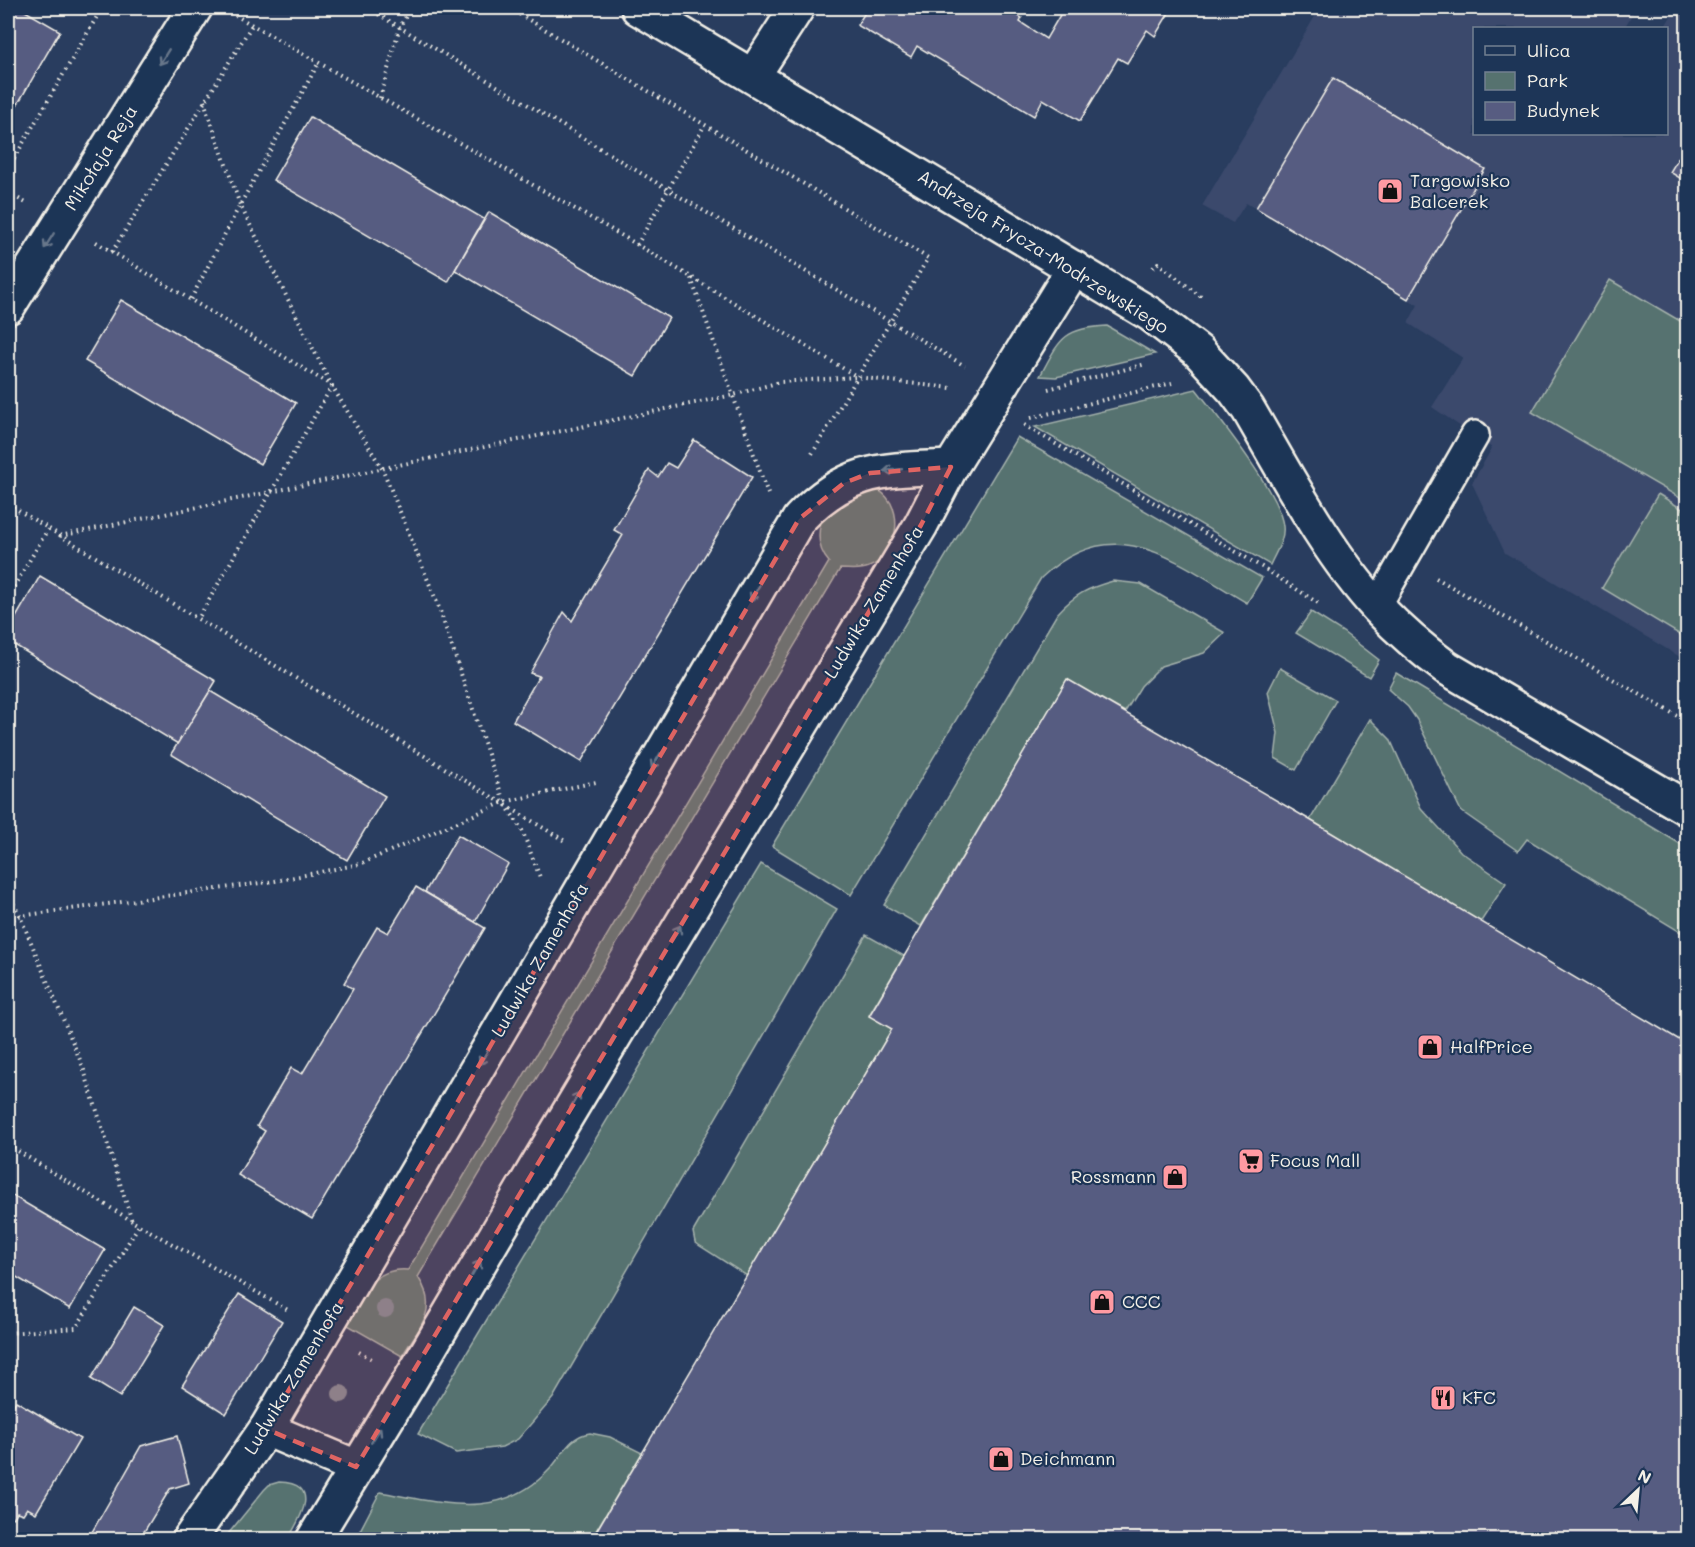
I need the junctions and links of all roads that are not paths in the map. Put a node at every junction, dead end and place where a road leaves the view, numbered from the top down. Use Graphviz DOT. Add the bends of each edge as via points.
graph roads {
  1 [pos="195,8"];
  2 [pos="638,8"];
  3 [pos="797,8"];
  4 [pos="753,76"];
  5 [pos="1074,268"];
  6 [pos="8,308"];
  7 [pos="1475,435"];
  8 [pos="951,467"];
  9 [pos="1377,606"];
  10 [pos="1688,808"];
  11 [pos="266,1429"];
  12 [pos="356,1467"];
  13 [pos="189,1539"];
  14 [pos="313,1539"];
  1 -- 6 [label="street, Mikołaja Reja, one-way"];
  2 -- 4 [label="street, Andrzeja Frycza-Modrzewskiego"];
  3 -- 4 [label="street"];
  4 -- 5 [label="street, Andrzeja Frycza-Modrzewskiego"];
  5 -- 8 [label="street, Ludwika Zamenhofa"];
  5 -- 9 [label="street, Andrzeja Frycza-Modrzewskiego" via="1150,314 1198,351 1234,390 1332,549"];
  7 -- 9 [label="lane"];
  8 -- 11 [label="street, Ludwika Zamenhofa, one-way" via="886,471 855,478 833,488 799,519"];
  12 -- 8 [label="street, Ludwika Zamenhofa, one-way" via="921,525"];
  9 -- 10 [label="street, Andrzeja Frycza-Modrzewskiego" via="1412,642 1447,668"];
  11 -- 12 [label="street"];
  11 -- 13 [label="street, Ludwika Zamenhofa"];
  12 -- 14 [label="street, Ludwika Zamenhofa"];
}
